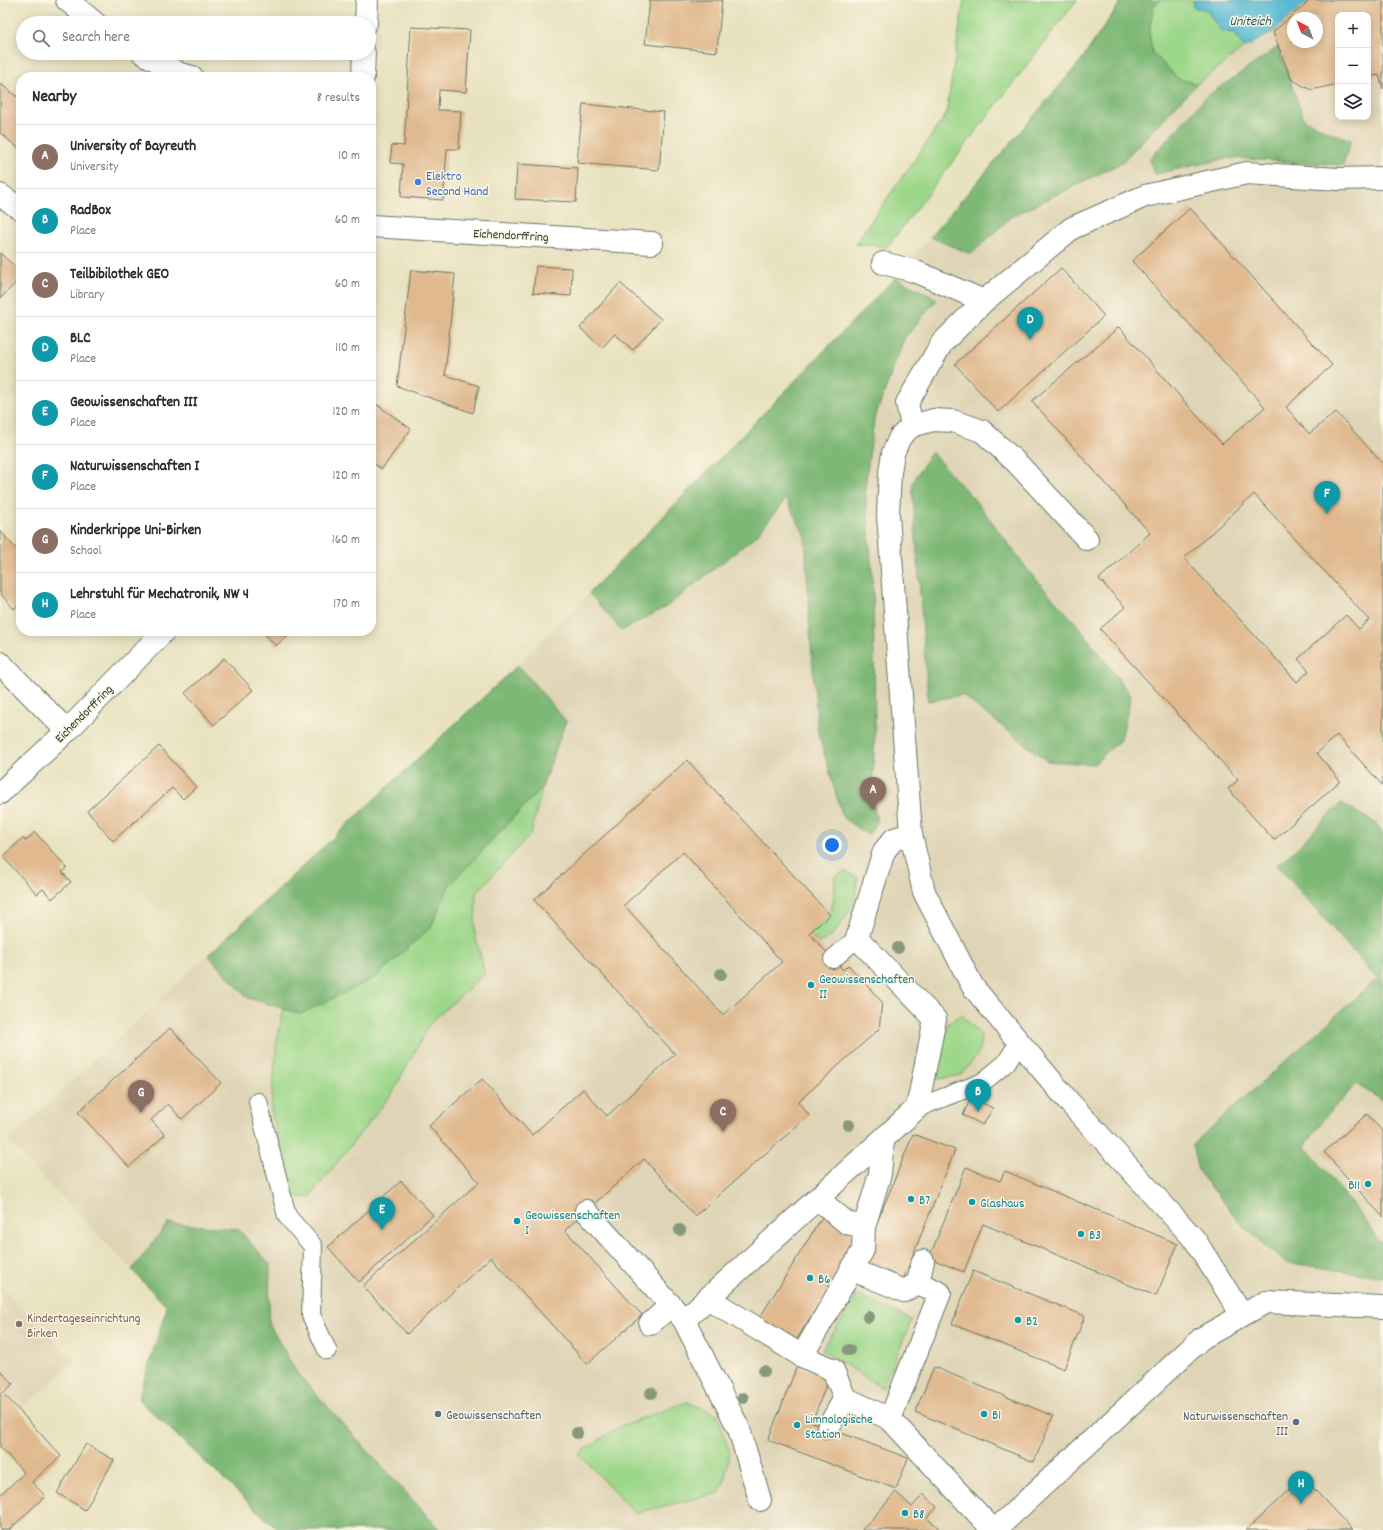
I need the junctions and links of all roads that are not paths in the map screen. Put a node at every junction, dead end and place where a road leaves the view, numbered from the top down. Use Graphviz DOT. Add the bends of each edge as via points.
graph roads {
  1 [pos="67,0"];
  2 [pos="367,0"];
  3 [pos="86,16"];
  4 [pos="366,16"];
  5 [pos="155,60"];
  6 [pos="364,60"];
  7 [pos="176,72"];
  8 [pos="363,72"];
  9 [pos="1383,178"];
  10 [pos="0,195"];
  11 [pos="16,206"];
  12 [pos="376,226"];
  13 [pos="652,243"];
  14 [pos="884,263"];
  15 [pos="984,301"];
  16 [pos="912,426"];
  17 [pos="1087,539"];
  18 [pos="159,636"];
  19 [pos="0,663"];
  20 [pos="67,731"];
  21 [pos="0,793"];
  22 [pos="912,834"];
  23 [pos="857,938"];
  24 [pos="833,959"];
  25 [pos="1019,1042"];
  26 [pos="258,1102"];
  27 [pos="918,1108"];
  28 [pos="883,1140"];
  29 [pos="818,1199"];
  30 [pos="586,1211"];
  31 [pos="864,1227"];
  32 [pos="923,1260"];
  33 [pos="851,1269"];
  34 [pos="918,1283"];
  35 [pos="709,1299"];
  36 [pos="1383,1307"];
  37 [pos="678,1312"];
  38 [pos="1242,1315"];
  39 [pos="650,1324"];
  40 [pos="327,1350"];
  41 [pos="802,1356"];
  42 [pos="845,1398"];
  43 [pos="890,1419"];
  44 [pos="828,1428"];
  45 [pos="760,1500"];
  46 [pos="994,1530"];
  1 -- 3 [label="street"];
  2 -- 4 [label="street"];
  5 -- 7 [label="street"];
  6 -- 8 [label="street"];
  9 -- 15 [label="street" via="1338,180 1247,173 1145,196 1072,228"];
  10 -- 11 [label="street"];
  12 -- 13 [label="street, Eichendorffring"];
  14 -- 15 [label="street" via="914,271"];
  15 -- 16 [label="street" via="942,342 907,404"];
  16 -- 17 [label="street" via="933,420 953,421 982,431"];
  16 -- 22 [label="street" via="900,437 893,453 888,515"];
  18 -- 20 [label="street, Eichendorffring"];
  19 -- 20 [label="street"];
  20 -- 21 [label="street, Eichendorffring"];
  22 -- 23 [label="street" via="894,839 884,851"];
  22 -- 25 [label="street" via="924,892 969,981"];
  23 -- 24 [label="lane"];
  23 -- 27 [label="street" via="935,1019"];
  25 -- 27 [label="lane" via="1006,1063 983,1082"];
  25 -- 38 [label="street" via="1070,1103 1195,1240"];
  26 -- 40 [label="lane" via="287,1216 313,1246 311,1315"];
  27 -- 28 [label="street"];
  28 -- 29 [label="street"];
  28 -- 31 [label="street" via="880,1174"];
  29 -- 31 [label="street" via="847,1223"];
  29 -- 35 [label="street"];
  30 -- 37 [label="street"];
  31 -- 33 [label="street" via="863,1250"];
  32 -- 34 [label="street"];
  33 -- 34 [label="street" via="904,1291"];
  33 -- 41 [label="street"];
  34 -- 43 [label="street" via="947,1294"];
  35 -- 37 [label="street"];
  35 -- 41 [label="street"];
  36 -- 38 [label="street" via="1266,1302"];
  37 -- 39 [label="street"];
  37 -- 45 [label="street" via="739,1429"];
  38 -- 46 [label="street" via="1202,1338"];
  41 -- 42 [label="street" via="833,1370"];
  42 -- 43 [label="street"];
  42 -- 44 [label="street"];
  43 -- 46 [label="street"];
}
